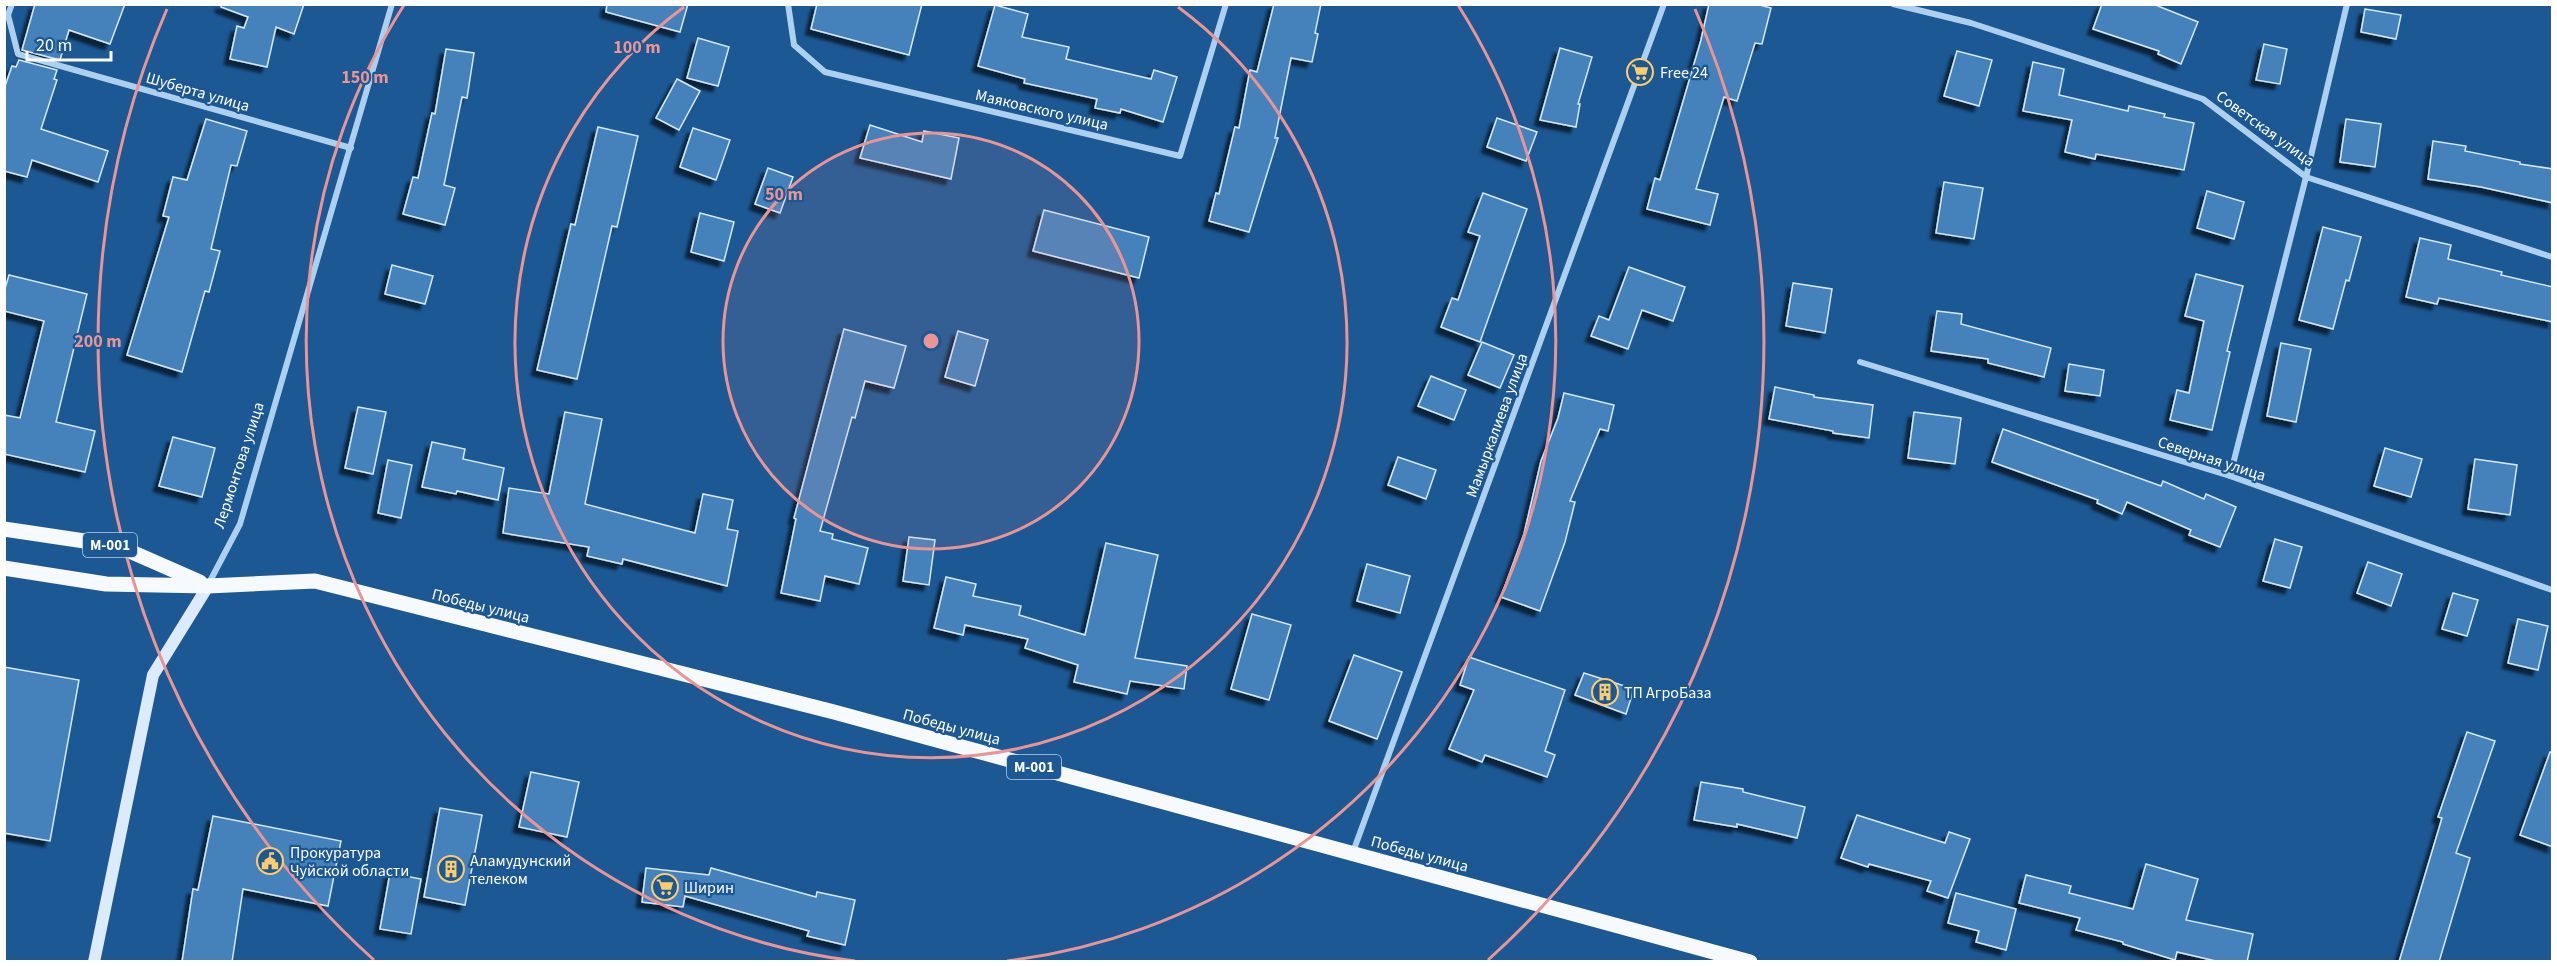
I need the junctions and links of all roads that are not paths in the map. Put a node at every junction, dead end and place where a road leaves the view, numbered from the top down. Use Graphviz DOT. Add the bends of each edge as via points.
graph roads {
  1 [pos="12,4"];
  2 [pos="392,4"];
  3 [pos="788,4"];
  4 [pos="1226,4"];
  5 [pos="1664,4"];
  6 [pos="1893,4"];
  7 [pos="2347,4"];
  8 [pos="351,148"];
  9 [pos="2306,177"];
  10 [pos="2553,257"];
  11 [pos="1860,362"];
  12 [pos="2230,476"];
  13 [pos="4,529"];
  14 [pos="4,568"];
  15 [pos="208,586"];
  16 [pos="2553,590"];
  17 [pos="1353,854"];
  18 [pos="94,962"];
  19 [pos="1750,962"];
  1 -- 8 [label="street, Шуберта улица" via="8,15 18,54"];
  2 -- 8 [label="street, Лермонтова улица"];
  3 -- 4 [label="street, Маяковского улица" via="794,45 825,72 1180,156"];
  5 -- 17 [label="street, Мамыркалиева улица"];
  6 -- 9 [label="street, Советская улица" via="1971,23 2203,99"];
  7 -- 9 [label="street"];
  8 -- 15 [label="street, Лермонтова улица" via="240,524"];
  9 -- 10 [label="street, Советская улица"];
  9 -- 12 [label="street"];
  11 -- 12 [label="street, Северная улица"];
  12 -- 16 [label="street, Северная улица"];
  13 -- 15 [label="main road, М-001" via="118,546"];
  14 -- 15 [label="main road, М-001" via="106,584"];
  15 -- 17 [label="main road, Победы улица / М-001" via="315,581 834,712"];
  15 -- 18 [label="main road, Лермонтова улица" via="153,675"];
  17 -- 19 [label="main road, Победы улица / М-001"];
}
